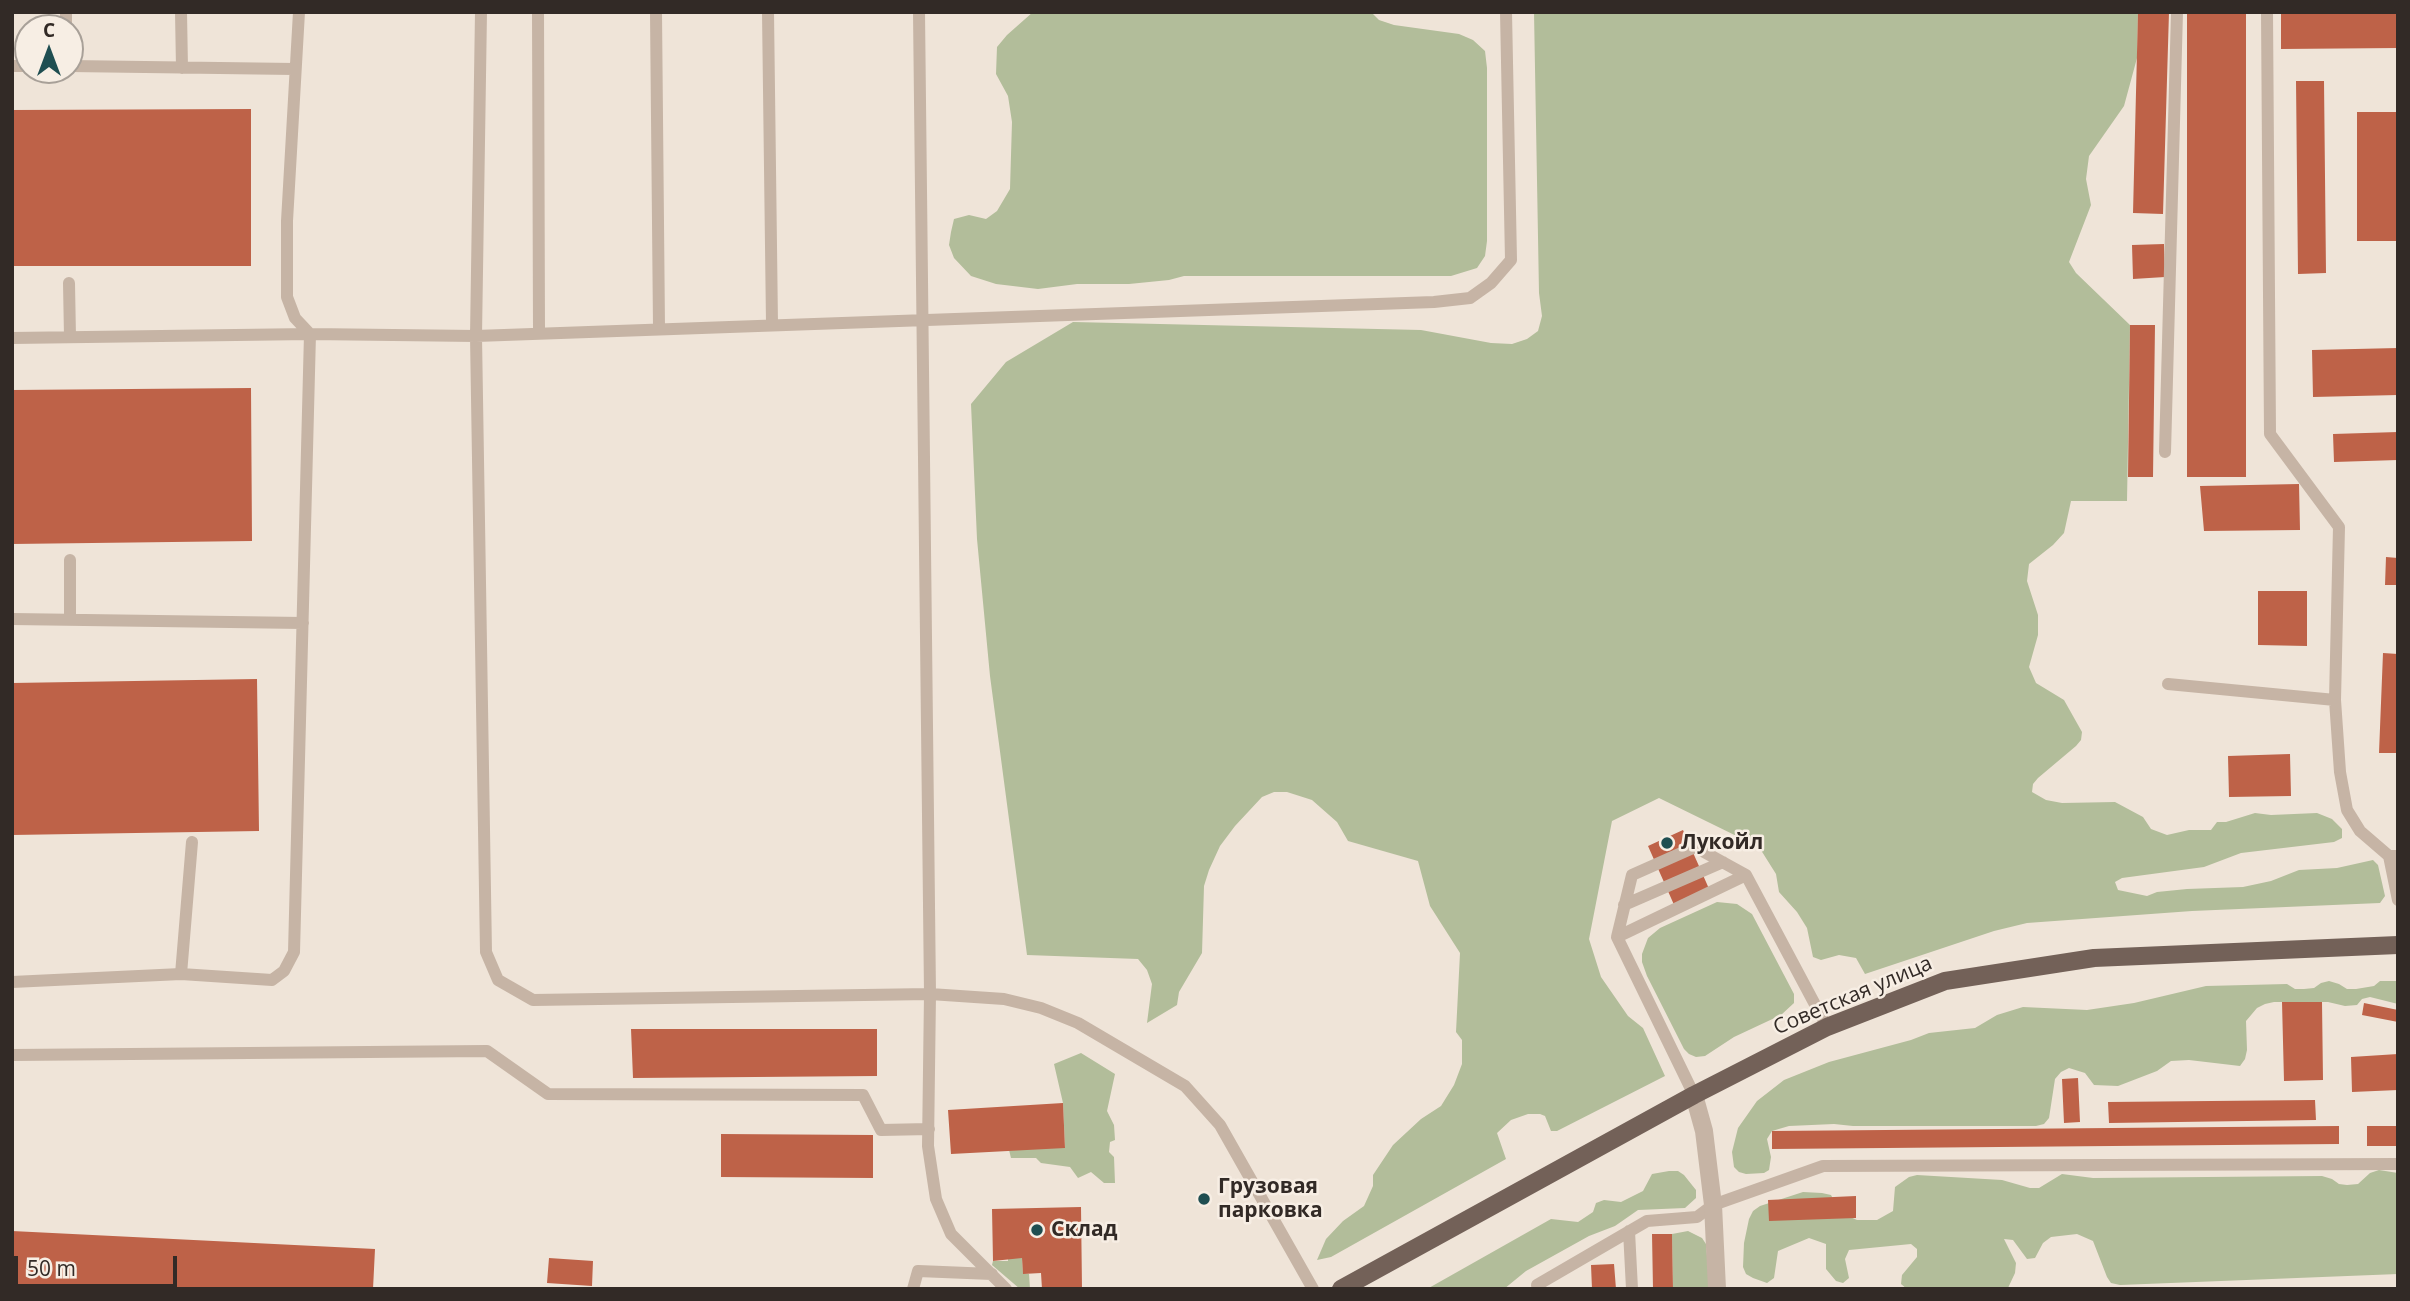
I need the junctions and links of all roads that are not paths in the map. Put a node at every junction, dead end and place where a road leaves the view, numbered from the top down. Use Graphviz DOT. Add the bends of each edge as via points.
graph roads {
  1 [pos="181,12"];
  2 [pos="299,12"];
  3 [pos="481,12"];
  4 [pos="538,12"];
  5 [pos="656,12"];
  6 [pos="768,12"];
  7 [pos="919,12"];
  8 [pos="1506,12"];
  9 [pos="2177,12"];
  10 [pos="2267,12"];
  11 [pos="84,66"];
  12 [pos="182,68"];
  13 [pos="295,69"];
  14 [pos="69,283"];
  15 [pos="922,318"];
  16 [pos="772,324"];
  17 [pos="659,328"];
  18 [pos="539,333"];
  19 [pos="310,334"];
  20 [pos="476,336"];
  21 [pos="69,337"];
  22 [pos="12,338"];
  23 [pos="2165,452"];
  24 [pos="69,560"];
  25 [pos="12,619"];
  26 [pos="69,620"];
  27 [pos="303,622"];
  28 [pos="2168,684"];
  29 [pos="2335,700"];
  30 [pos="192,842"];
  31 [pos="2393,856"];
  32 [pos="1723,862"];
  33 [pos="1746,876"];
  34 [pos="2398,900"];
  35 [pos="1624,905"];
  36 [pos="1617,937"];
  37 [pos="2398,945"];
  38 [pos="181,974"];
  39 [pos="12,982"];
  40 [pos="930,994"];
  41 [pos="1828,1027"];
  42 [pos="12,1055"];
  43 [pos="1694,1095"];
  44 [pos="929,1129"];
  45 [pos="2398,1164"];
  46 [pos="1713,1205"];
  47 [pos="1629,1231"];
  48 [pos="992,1274"];
  49 [pos="1537,1285"];
  50 [pos="914,1289"];
  51 [pos="1006,1289"];
  52 [pos="1313,1289"];
  53 [pos="1341,1289"];
  54 [pos="1632,1289"];
  55 [pos="1717,1289"];
  1 -- 12 [label="lane"];
  2 -- 13 [label="lane"];
  3 -- 20 [label="lane"];
  4 -- 18 [label="lane"];
  5 -- 17 [label="lane"];
  6 -- 16 [label="lane"];
  7 -- 15 [label="lane"];
  8 -- 15 [label="lane" via="1511,260 1470,298"];
  9 -- 23 [label="lane"];
  10 -- 29 [label="lane" via="2270,433 2339,527"];
  11 -- 12 [label="lane"];
  12 -- 13 [label="lane"];
  13 -- 19 [label="lane" via="287,297 295,318"];
  14 -- 21 [label="lane"];
  15 -- 16 [label="lane"];
  15 -- 40 [label="lane"];
  16 -- 17 [label="lane"];
  17 -- 18 [label="lane"];
  18 -- 20 [label="lane"];
  19 -- 20 [label="lane"];
  19 -- 21 [label="lane"];
  19 -- 27 [label="lane"];
  20 -- 40 [label="lane" via="486,952 498,980 533,1000"];
  21 -- 22 [label="lane"];
  24 -- 26 [label="lane"];
  25 -- 26 [label="lane"];
  26 -- 27 [label="lane"];
  27 -- 38 [label="lane" via="294,953 284,971 272,980"];
  28 -- 29 [label="lane"];
  29 -- 31 [label="lane" via="2347,810 2360,831"];
  30 -- 38 [label="lane"];
  31 -- 34 [label="lane"];
  32 -- 33 [label="lane"];
  32 -- 35 [label="lane"];
  32 -- 35 [label="lane" via="1695,847 1632,875"];
  33 -- 36 [label="lane"];
  33 -- 41 [label="lane"];
  35 -- 36 [label="lane"];
  36 -- 43 [label="lane"];
  37 -- 41 [label="main road, Советская улица" via="2094,958 1945,981"];
  38 -- 39 [label="lane"];
  40 -- 44 [label="lane"];
  40 -- 52 [label="lane" via="1004,999 1041,1008 1078,1023 1185,1086 1220,1125"];
  41 -- 43 [label="main road, Советская улица"];
  42 -- 44 [label="lane" via="487,1051 548,1094 863,1095 881,1130"];
  43 -- 46 [label="street" via="1704,1131"];
  43 -- 53 [label="main road, Советская улица"];
  44 -- 48 [label="lane" via="936,1199 951,1234"];
  45 -- 46 [label="lane" via="1823,1166"];
  46 -- 47 [label="lane" via="1697,1217 1647,1221"];
  46 -- 55 [label="street"];
  47 -- 49 [label="lane"];
  47 -- 54 [label="lane"];
  48 -- 50 [label="lane" via="918,1271"];
  48 -- 51 [label="lane"];
}
